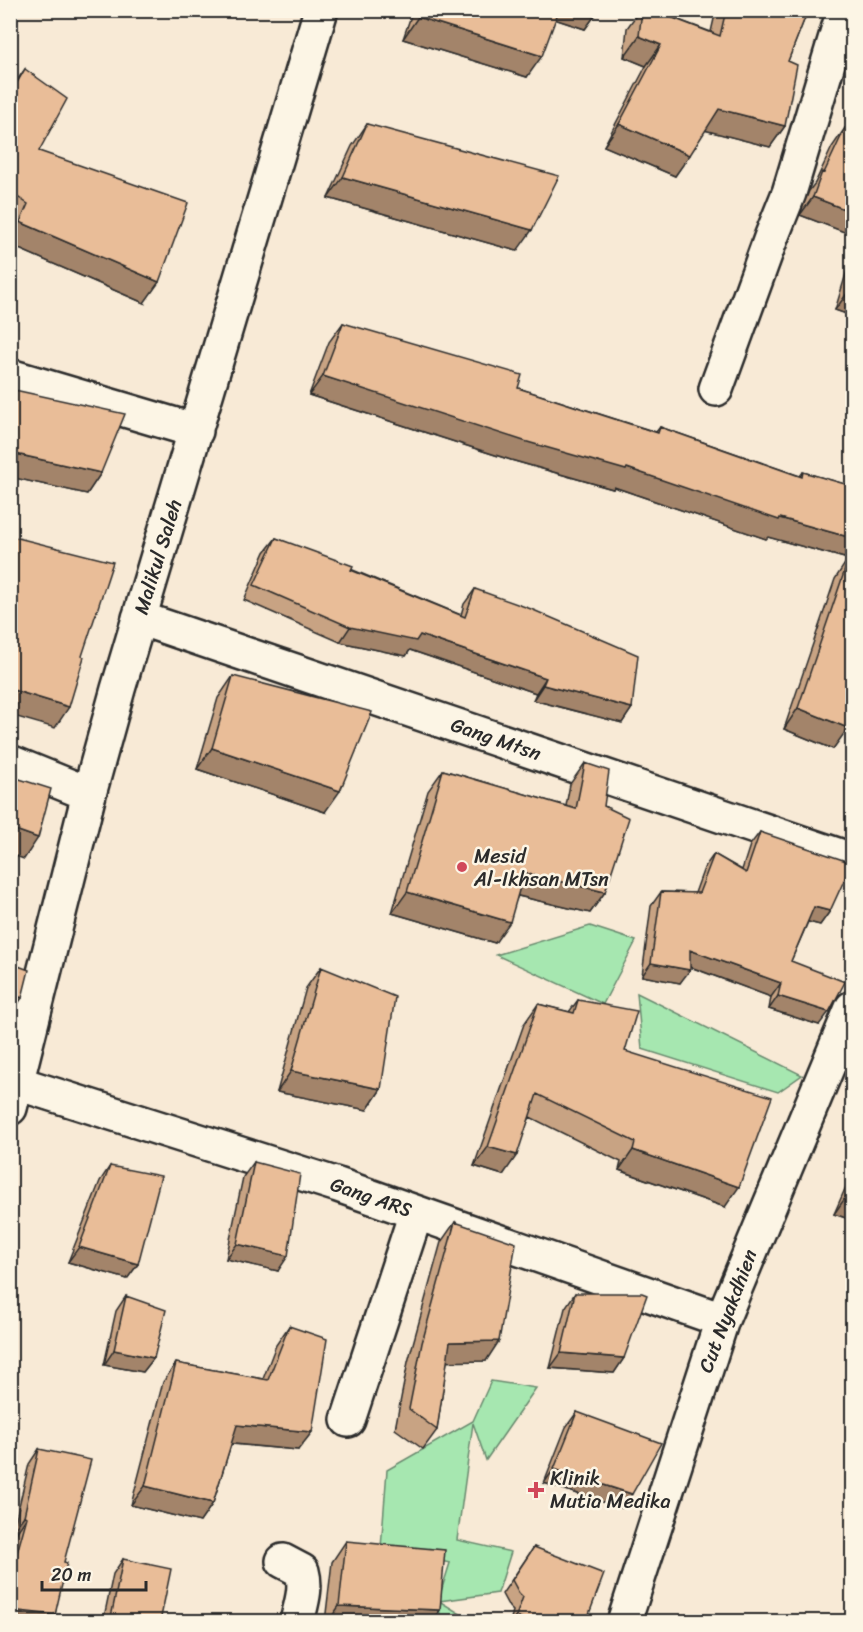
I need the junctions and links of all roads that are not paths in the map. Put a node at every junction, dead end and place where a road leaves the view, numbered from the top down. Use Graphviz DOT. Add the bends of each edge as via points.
graph roads {
  1 [pos="321,10"];
  2 [pos="844,10"];
  3 [pos="10,376"];
  4 [pos="716,388"];
  5 [pos="196,431"];
  6 [pos="139,618"];
  7 [pos="10,762"];
  8 [pos="89,794"];
  9 [pos="852,860"];
  10 [pos="852,1008"];
  11 [pos="14,1096"];
  12 [pos="416,1213"];
  13 [pos="722,1320"];
  14 [pos="348,1420"];
  15 [pos="283,1561"];
  16 [pos="297,1622"];
  17 [pos="624,1622"];
  1 -- 5 [label="street, Malikul Saleh"];
  2 -- 4 [label="street" via="789,193"];
  3 -- 5 [label="street"];
  5 -- 6 [label="street, Malikul Saleh"];
  6 -- 8 [label="street, Malikul Saleh"];
  6 -- 9 [label="street, Gang Mtsn"];
  7 -- 8 [label="street"];
  8 -- 11 [label="street, Malikul Saleh"];
  10 -- 13 [label="street, Cut Nyakdhien"];
  11 -- 12 [label="street, Gang ARS" via="338,1185"];
  12 -- 13 [label="street, Gang ARS"];
  12 -- 14 [label="street"];
  13 -- 17 [label="street, Cut Nyakdhien"];
  15 -- 16 [label="street" via="302,1571 305,1580"];
}
